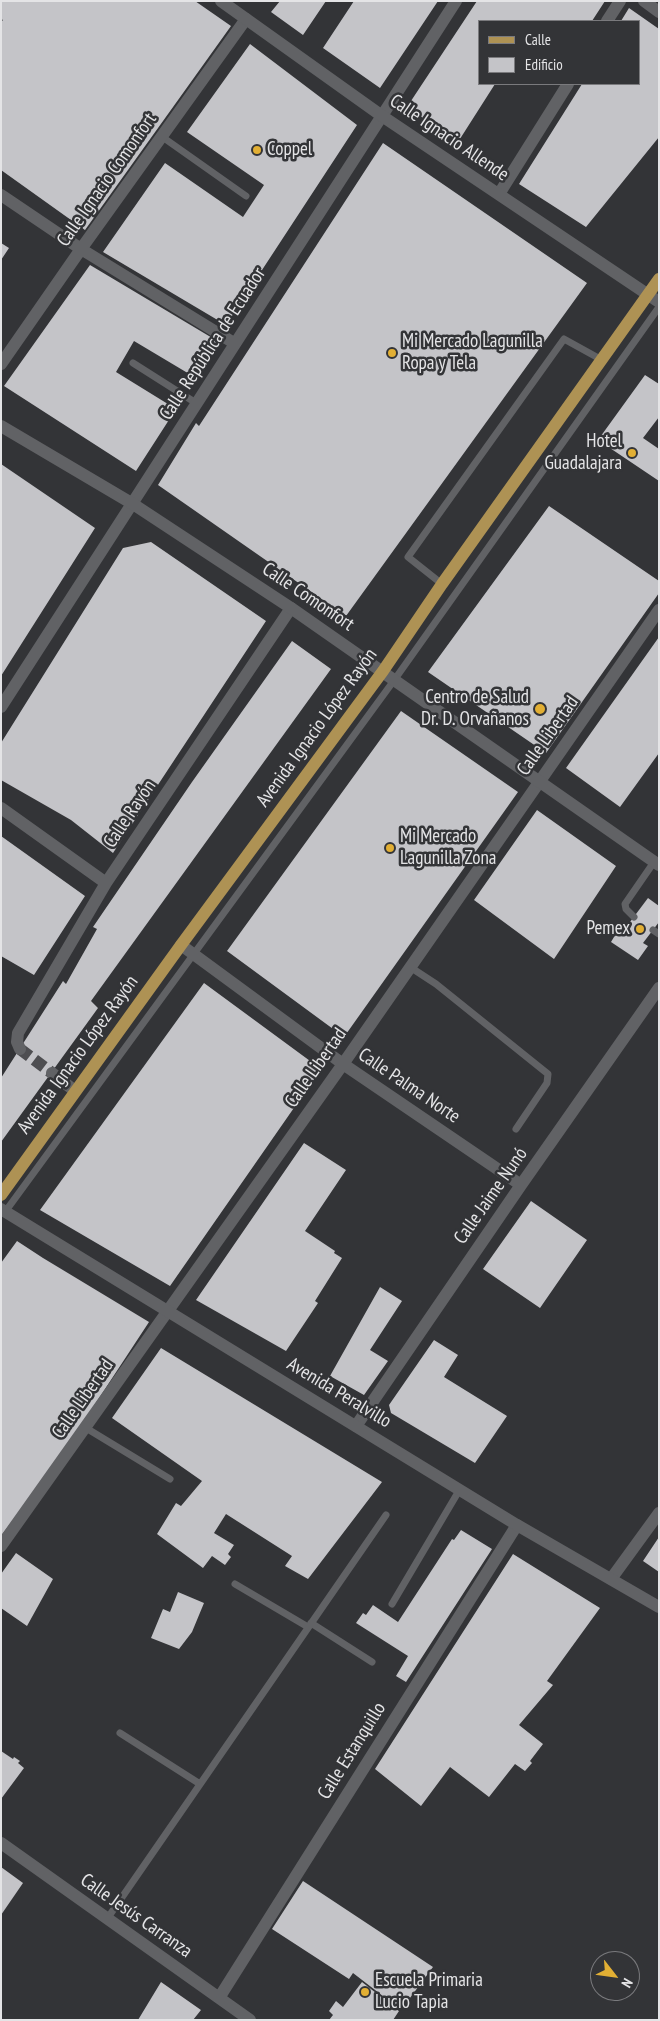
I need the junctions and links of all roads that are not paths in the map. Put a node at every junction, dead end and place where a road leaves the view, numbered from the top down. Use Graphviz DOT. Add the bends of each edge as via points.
graph roads {
  1 [pos="221,1"];
  2 [pos="456,1"];
  3 [pos="620,1"];
  4 [pos="644,1"];
  5 [pos="659,12"];
  6 [pos="246,19"];
  7 [pos="608,20"];
  8 [pos="567,85"];
  9 [pos="382,116"];
  10 [pos="161,136"];
  11 [pos="498,194"];
  12 [pos="1,196"];
  13 [pos="246,196"];
  14 [pos="81,249"];
  15 [pos="659,279"];
  16 [pos="648,295"];
  17 [pos="659,302"];
  18 [pos="659,307"];
  19 [pos="234,343"];
  20 [pos="602,360"];
  21 [pos="133,363"];
  22 [pos="1,364"];
  23 [pos="196,403"];
  24 [pos="1,426"];
  25 [pos="133,504"];
  26 [pos="442,584"];
  27 [pos="291,608"];
  28 [pos="659,610"];
  29 [pos="383,671"];
  30 [pos="395,679"];
  31 [pos="1,707"];
  32 [pos="540,780"];
  33 [pos="1,808"];
  34 [pos="656,863"];
  35 [pos="106,883"];
  36 [pos="634,917"];
  37 [pos="181,945"];
  38 [pos="194,954"];
  39 [pos="410,967"];
  40 [pos="659,988"];
  41 [pos="20,1049"];
  42 [pos="343,1064"];
  43 [pos="52,1073"];
  44 [pos="76,1091"];
  45 [pos="516,1128"];
  46 [pos="521,1185"];
  47 [pos="1,1195"];
  48 [pos="3,1212"];
  49 [pos="167,1310"];
  50 [pos="356,1426"];
  51 [pos="86,1428"];
  52 [pos="170,1479"];
  53 [pos="460,1489"];
  54 [pos="659,1513"];
  55 [pos="386,1515"];
  56 [pos="517,1525"];
  57 [pos="1,1546"];
  58 [pos="611,1579"];
  59 [pos="235,1584"];
  60 [pos="392,1604"];
  61 [pos="659,1607"];
  62 [pos="309,1625"];
  63 [pos="372,1662"];
  64 [pos="120,1733"];
  65 [pos="200,1784"];
  66 [pos="1,1843"];
  67 [pos="106,1919"];
  68 [pos="218,1998"];
  69 [pos="250,2020"];
  1 -- 6 [label="street, Calle Ignacio Allende"];
  2 -- 9 [label="street, Calle República de Ecuador"];
  3 -- 7 [label="street"];
  4 -- 5 [label="street"];
  6 -- 9 [label="street, Calle Ignacio Allende"];
  6 -- 10 [label="street, Calle Ignacio Comonfort"];
  8 -- 11 [label="street"];
  9 -- 11 [label="street, Calle Ignacio Allende"];
  9 -- 19 [label="street, Calle República de Ecuador"];
  10 -- 13 [label="lane"];
  10 -- 14 [label="street, Calle Ignacio Comonfort"];
  11 -- 16 [label="street, Calle Ignacio Allende"];
  12 -- 14 [label="street"];
  14 -- 19 [label="street"];
  14 -- 22 [label="street, Calle Ignacio Comonfort"];
  15 -- 16 [label="main road, Avenida Ignacio López Rayón"];
  16 -- 17 [label="street, Calle Ignacio Allende"];
  16 -- 20 [label="main road, Avenida Ignacio López Rayón"];
  18 -- 30 [label="lane"];
  19 -- 23 [label="street, Calle República de Ecuador"];
  20 -- 26 [label="main road, Avenida Ignacio López Rayón"];
  20 -- 26 [label="lane" via="564,339 408,557"];
  21 -- 23 [label="lane"];
  23 -- 25 [label="street, Calle República de Ecuador"];
  24 -- 25 [label="street, Calle Comonfort"];
  25 -- 27 [label="street, Calle Comonfort"];
  25 -- 31 [label="street, Calle República de Ecuador"];
  26 -- 29 [label="main road, Avenida Ignacio López Rayón"];
  27 -- 29 [label="street, Calle Comonfort"];
  27 -- 35 [label="street, Calle Rayón"];
  28 -- 32 [label="street, Calle Libertad"];
  29 -- 30 [label="street, Calle Comonfort"];
  29 -- 37 [label="main road, Avenida Ignacio López Rayón"];
  30 -- 32 [label="street, Calle Comonfort"];
  30 -- 38 [label="lane"];
  32 -- 34 [label="street, Calle Comonfort"];
  32 -- 39 [label="street, Calle Libertad"];
  33 -- 35 [label="street"];
  34 -- 36 [label="lane" via="625,904"];
  35 -- 41 [label="street, Calle Rayón" via="18,1033 16,1042"];
  37 -- 38 [label="street, Calle Palma Norte"];
  37 -- 44 [label="main road, Avenida Ignacio López Rayón"];
  38 -- 42 [label="street, Calle Palma Norte"];
  38 -- 48 [label="lane"];
  39 -- 42 [label="street, Calle Libertad"];
  39 -- 45 [label="lane" via="548,1074 547,1083"];
  40 -- 46 [label="street, Calle Jaime Nunó"];
  42 -- 46 [label="street, Calle Palma Norte"];
  42 -- 49 [label="street, Calle Libertad"];
  43 -- 44 [label="street"];
  44 -- 47 [label="main road, Avenida Ignacio López Rayón"];
  46 -- 50 [label="street, Calle Jaime Nunó"];
  48 -- 49 [label="street, Avenida Peralvillo"];
  49 -- 50 [label="street, Avenida Peralvillo"];
  49 -- 51 [label="street, Calle Libertad"];
  50 -- 53 [label="street, Avenida Peralvillo"];
  51 -- 52 [label="lane"];
  51 -- 57 [label="street, Calle Libertad"];
  53 -- 56 [label="street, Avenida Peralvillo"];
  53 -- 60 [label="lane"];
  54 -- 58 [label="street"];
  55 -- 62 [label="lane"];
  56 -- 58 [label="street, Avenida Peralvillo"];
  56 -- 68 [label="street, Calle Estanquillo"];
  58 -- 61 [label="street, Avenida Peralvillo"];
  59 -- 62 [label="lane"];
  62 -- 63 [label="lane"];
  62 -- 65 [label="lane"];
  64 -- 65 [label="lane"];
  65 -- 67 [label="lane"];
  66 -- 67 [label="street, Calle Jesús Carranza"];
  67 -- 68 [label="street, Calle Jesús Carranza"];
  68 -- 69 [label="street, Calle Jesús Carranza"];
}
